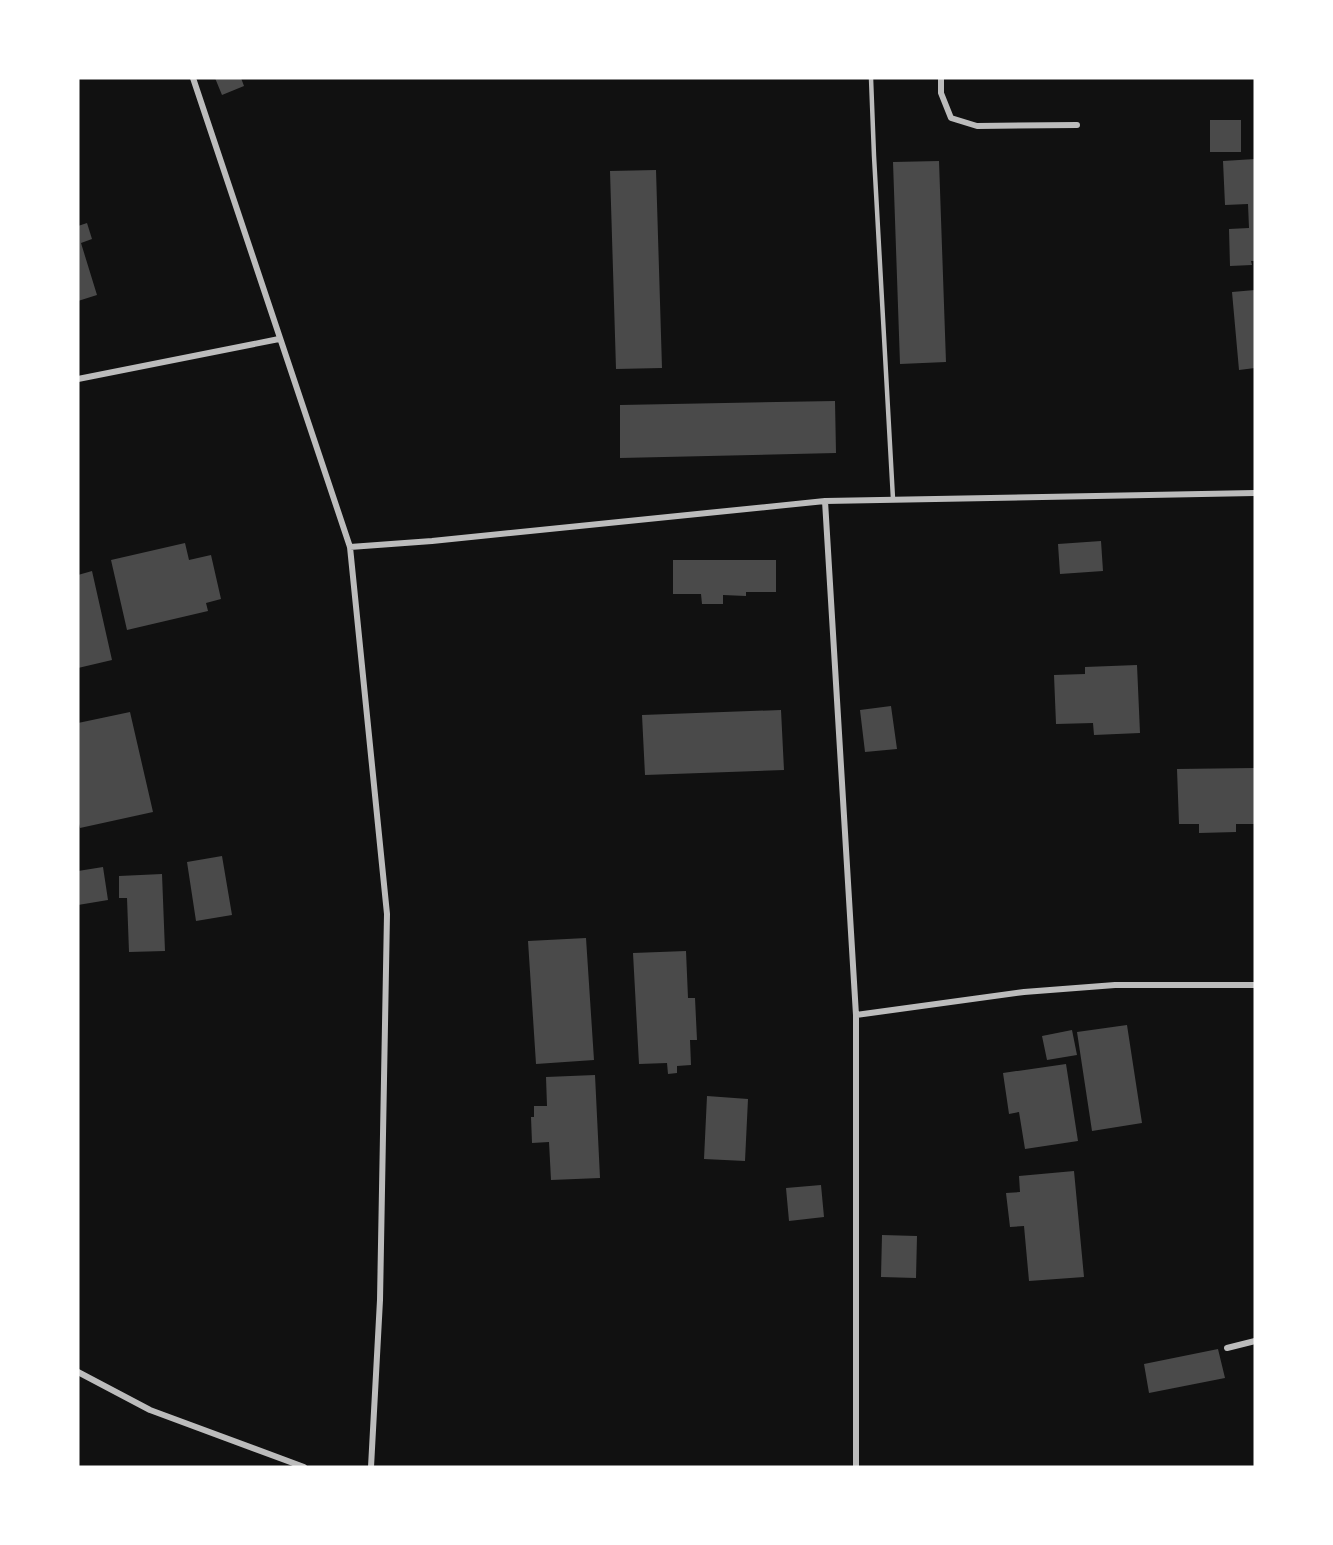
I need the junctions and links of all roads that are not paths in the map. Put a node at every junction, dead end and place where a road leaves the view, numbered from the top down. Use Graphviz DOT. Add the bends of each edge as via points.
graph roads {
  1 [pos="193,78"];
  2 [pos="871,78"];
  3 [pos="941,78"];
  4 [pos="1077,125"];
  5 [pos="279,339"];
  6 [pos="78,380"];
  7 [pos="1255,493"];
  8 [pos="893,499"];
  9 [pos="825,501"];
  10 [pos="350,547"];
  11 [pos="1255,985"];
  12 [pos="856,1015"];
  13 [pos="1255,1341"];
  14 [pos="1227,1348"];
  15 [pos="78,1372"];
  16 [pos="304,1467"];
  17 [pos="371,1467"];
  18 [pos="856,1467"];
  1 -- 5 [label="street"];
  2 -- 8 [label="lane"];
  3 -- 4 [label="street" via="940,93 951,118 977,126"];
  5 -- 6 [label="street"];
  5 -- 10 [label="street"];
  7 -- 8 [label="street"];
  8 -- 9 [label="street"];
  9 -- 10 [label="street"];
  9 -- 12 [label="street"];
  10 -- 17 [label="street" via="387,914 380,1299"];
  11 -- 12 [label="street" via="1116,984"];
  12 -- 18 [label="street"];
  13 -- 14 [label="street"];
  15 -- 16 [label="street" via="150,1410"];
}
